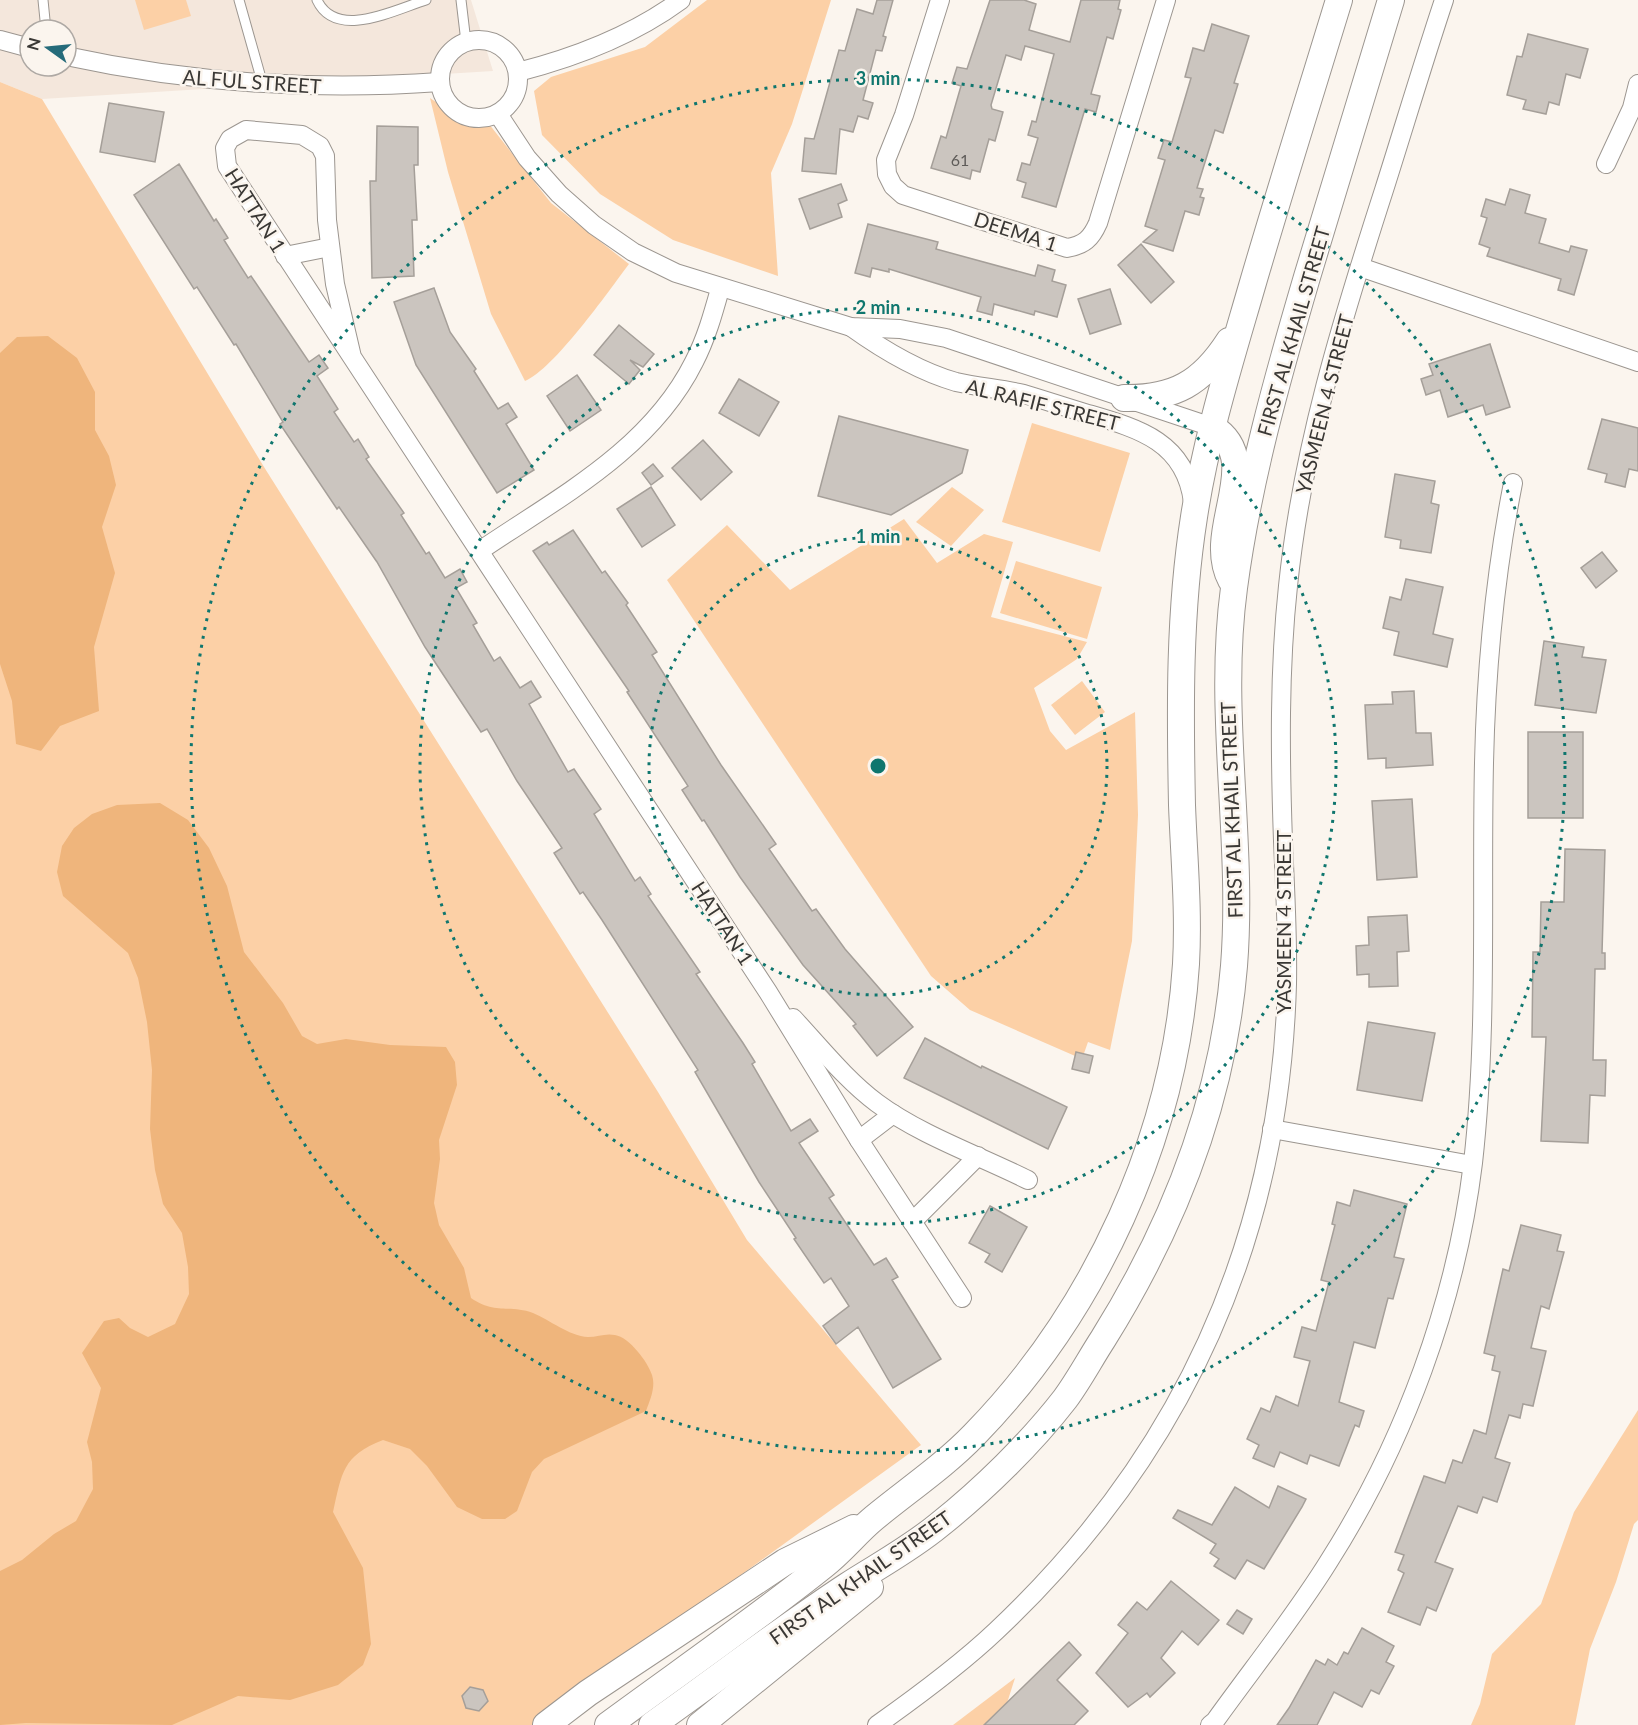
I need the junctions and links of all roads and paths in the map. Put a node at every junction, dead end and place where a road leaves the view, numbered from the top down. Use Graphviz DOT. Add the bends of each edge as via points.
graph roads {
  1 [pos="239,0"];
  2 [pos="317,0"];
  3 [pos="426,0"];
  4 [pos="461,0"];
  5 [pos="681,0"];
  6 [pos="940,0"];
  7 [pos="1166,0"];
  8 [pos="1339,0"];
  9 [pos="1391,0"];
  10 [pos="1444,0"];
  11 [pos="40,1"];
  12 [pos="44,18"];
  13 [pos="0,40"];
  14 [pos="466,42"];
  15 [pos="18,45"];
  16 [pos="78,58"];
  17 [pos="518,72"];
  18 [pos="440,82"];
  19 [pos="1638,84"];
  20 [pos="263,85"];
  21 [pos="498,114"];
  22 [pos="1606,164"];
  23 [pos="330,247"];
  24 [pos="285,256"];
  25 [pos="1360,267"];
  26 [pos="720,289"];
  27 [pos="1240,326"];
  28 [pos="851,327"];
  29 [pos="352,357"];
  30 [pos="1638,362"];
  31 [pos="1124,398"];
  32 [pos="1212,427"];
  33 [pos="1513,483"];
  34 [pos="1194,517"];
  35 [pos="481,550"];
  36 [pos="1234,585"];
  37 [pos="768,992"];
  38 [pos="893,1114"];
  39 [pos="1272,1129"];
  40 [pos="859,1140"];
  41 [pos="978,1156"];
  42 [pos="1472,1165"];
  43 [pos="1028,1180"];
  44 [pos="912,1222"];
  45 [pos="962,1298"];
  46 [pos="871,1520"];
  47 [pos="902,1553"];
  48 [pos="546,1725"];
  49 [pos="608,1725"];
  50 [pos="652,1725"];
  51 [pos="700,1725"];
  52 [pos="877,1725"];
  53 [pos="1210,1725"];
  1 -- 20 [label="lane"];
  2 -- 3 [label="lane" via="327,13 350,21"];
  4 -- 14 [label="lane"];
  5 -- 17 [label="street" via="621,37 579,55"];
  6 -- 7 [label="street, DEEMA 1" via="886,160 893,186 903,195 1067,248 1081,245 1092,236 1098,223"];
  8 -- 27 [label="main road, FIRST AL KHAIL STREET"];
  9 -- 36 [label="main road, FIRST AL KHAIL STREET" via="1274,393"];
  10 -- 25 [label="street, YASMEEN 4 STREET"];
  11 -- 12 [label="lane"];
  13 -- 15 [label="street"];
  14 -- 17 [label="street" via="480,40 505,49"];
  14 -- 18 [label="street" via="447,57"];
  16 -- 20 [label="street, AL FUL STREET" via="154,73"];
  17 -- 21 [label="street" via="515,97"];
  18 -- 20 [label="street, AL FUL STREET" via="351,87"];
  18 -- 21 [label="street" via="442,94 460,114 485,119"];
  19 -- 22 [label="street" via="1628,119"];
  21 -- 26 [label="street, AL RAFIF STREET" via="527,158 594,225 633,252"];
  23 -- 24 [label="street"];
  23 -- 24 [label="street, HATTAN 1" via="320,146 302,135 246,130 230,139 225,148 227,166"];
  23 -- 29 [label="street, HATTAN 1" via="334,284"];
  24 -- 29 [label="street, HATTAN 1"];
  25 -- 30 [label="street"];
  25 -- 39 [label="street, YASMEEN 4 STREET" via="1313,429 1288,587 1281,747 1287,986"];
  26 -- 28 [label="street, AL RAFIF STREET"];
  26 -- 35 [label="street" via="710,327 694,363 650,426 622,453"];
  27 -- 31 [label="main road" via="1213,364 1194,381 1161,396"];
  27 -- 32 [label="main road, FIRST AL KHAIL STREET"];
  28 -- 31 [label="street, AL RAFIF STREET" via="900,329 946,338"];
  28 -- 34 [label="street, AL RAFIF STREET" via="891,354 934,374 1023,394 1144,432 1181,464 1189,481"];
  29 -- 35 [label="street, HATTAN 1"];
  31 -- 32 [label="street, AL RAFIF STREET"];
  32 -- 34 [label="main road, FIRST AL KHAIL STREET"];
  32 -- 36 [label="main road" via="1229,441 1237,463 1222,545 1227,573"];
  33 -- 42 [label="street" via="1490,661 1484,761 1483,1028"];
  34 -- 46 [label="main road, FIRST AL KHAIL STREET" via="1181,642 1186,963 1176,1051 1155,1130 1123,1212 1083,1292 1032,1368 973,1437"];
  35 -- 37 [label="street, HATTAN 1"];
  36 -- 47 [label="main road, FIRST AL KHAIL STREET" via="1227,710 1237,884 1234,969 1221,1055 1198,1142 1165,1228 1119,1314 1066,1398 1001,1469"];
  37 -- 38 [label="street" via="863,1092"];
  37 -- 40 [label="street, HATTAN 1"];
  38 -- 40 [label="street"];
  38 -- 41 [label="street"];
  39 -- 42 [label="street"];
  39 -- 52 [label="street, YASMEEN 4 STREET" via="1259,1198 1226,1302 1180,1400 1122,1492 1052,1575 994,1633"];
  40 -- 44 [label="street, HATTAN 1"];
  41 -- 43 [label="street"];
  41 -- 44 [label="street"];
  42 -- 53 [label="street" via="1457,1249 1435,1331 1371,1488 1329,1561"];
  44 -- 45 [label="street, HATTAN 1"];
  46 -- 48 [label="main road" via="785,1562"];
  46 -- 49 [label="main road, FIRST AL KHAIL STREET" via="827,1563"];
  47 -- 50 [label="main road, FIRST AL KHAIL STREET" via="846,1586"];
  47 -- 51 [label="main road" via="857,1599"];
}
